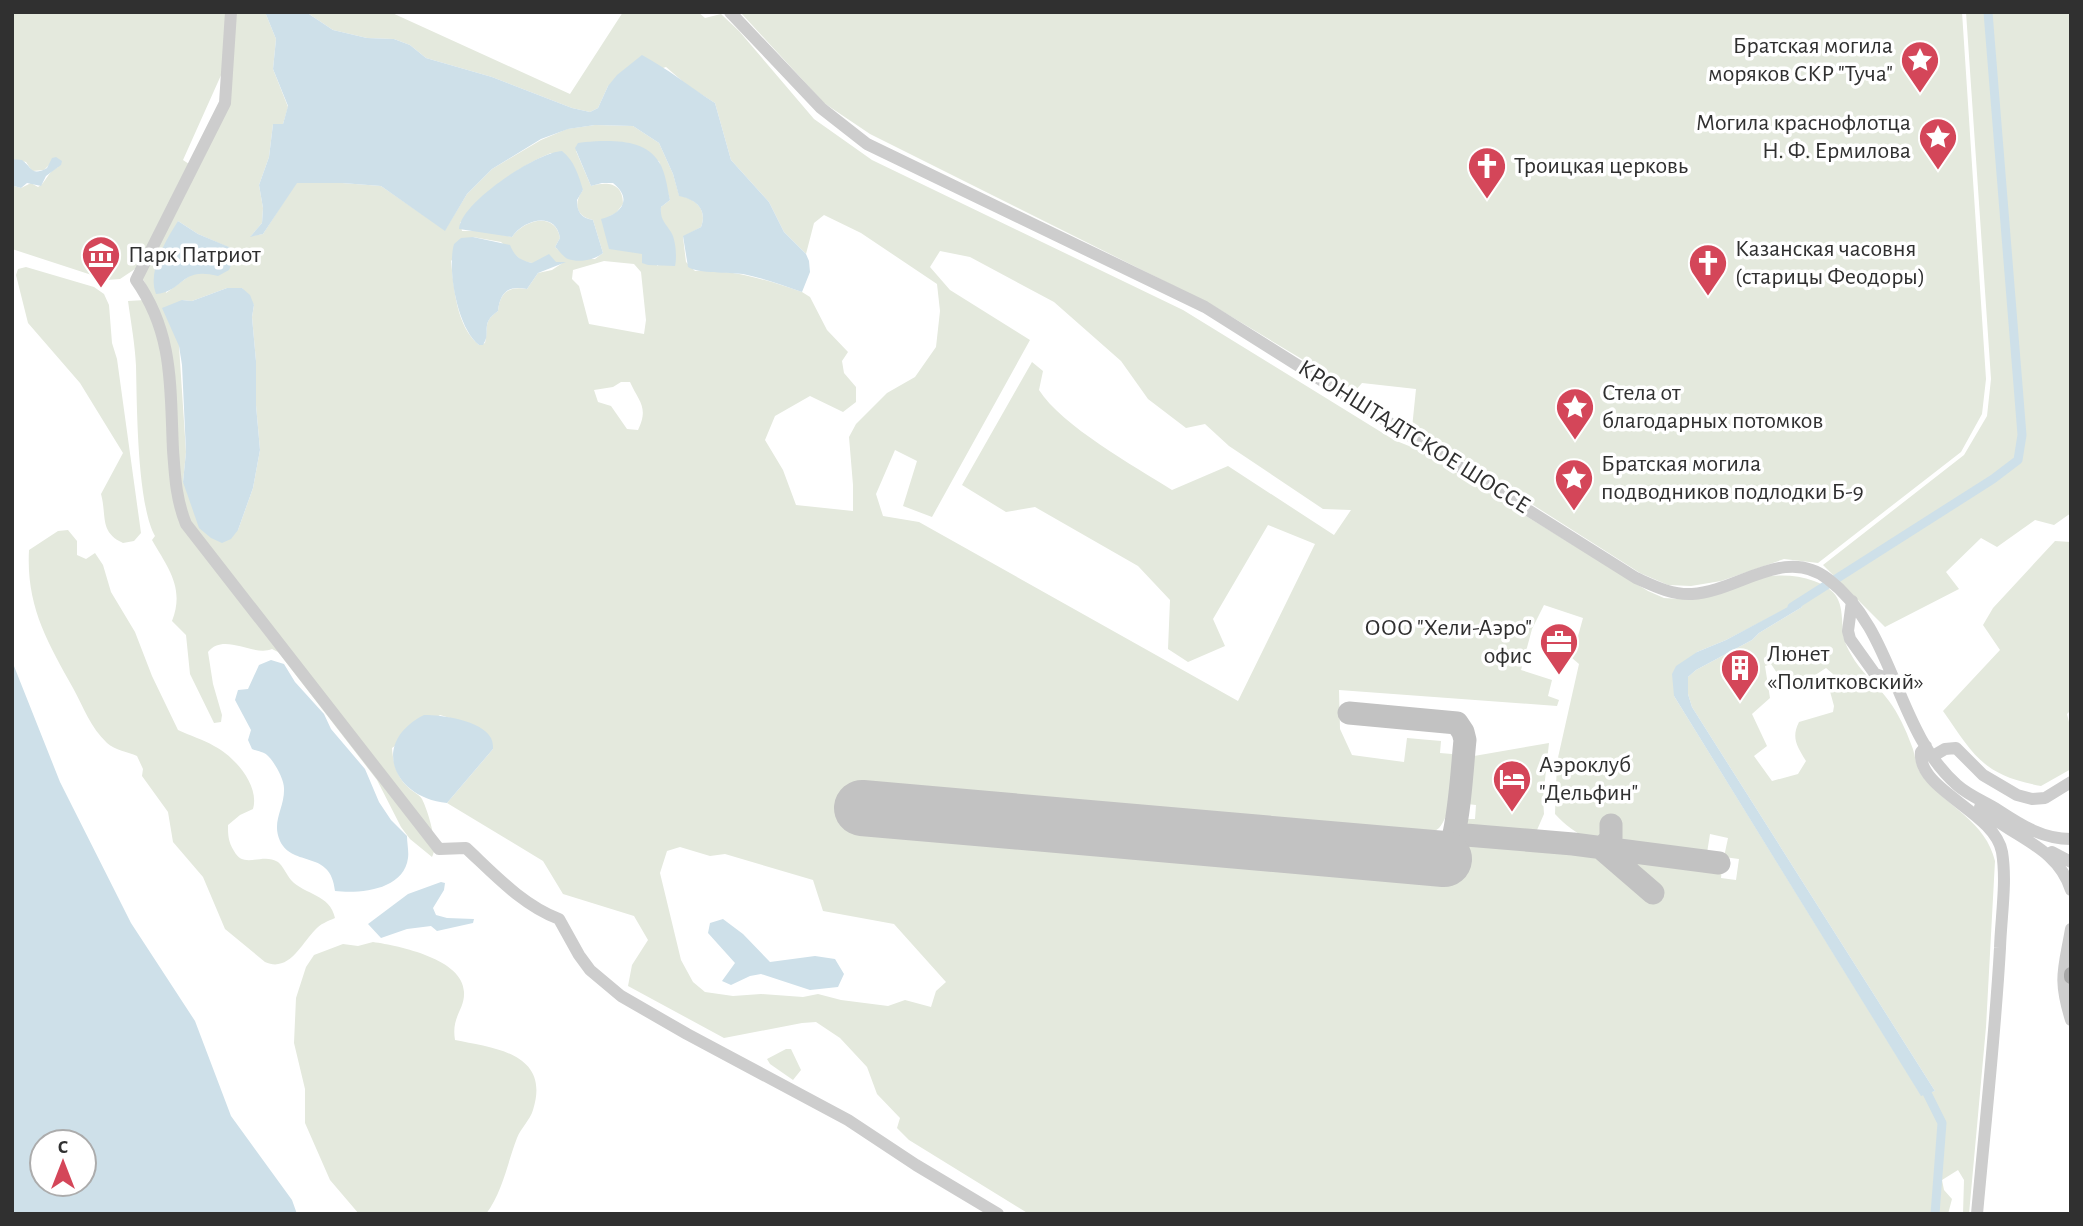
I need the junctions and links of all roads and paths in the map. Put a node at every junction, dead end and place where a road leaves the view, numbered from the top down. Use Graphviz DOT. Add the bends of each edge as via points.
graph roads {
  1 [pos="231,12"];
  2 [pos="730,12"];
  3 [pos="1852,601"];
  4 [pos="1895,681"];
  5 [pos="1929,751"];
  6 [pos="2071,782"];
  7 [pos="2044,839"];
  8 [pos="2071,841"];
  9 [pos="2071,862"];
  10 [pos="2071,890"];
  11 [pos="2071,929"];
  12 [pos="2071,1020"];
  13 [pos="999,1214"];
  14 [pos="1977,1214"];
  1 -- 13 [label="street" via="225,103 136,280 164,335 176,495 186,524 439,849 466,848 510,889 542,913 559,919 590,970 621,996 848,1120"];
  2 -- 3 [label="street, КРОНШТАДТСКОЕ ШОССЕ" via="821,108 867,144 1205,307 1636,578 1662,590 1690,594 1796,566 1828,578"];
  3 -- 4 [label="street, КРОНШТАДТСКОЕ ШОССЕ" via="1870,626"];
  3 -- 4 [label="street" via="1850,639 1875,674"];
  4 -- 5 [label="street, КРОНШТАДТСКОЕ ШОССЕ"];
  5 -- 6 [label="street" via="1956,748 1983,775 2032,799 2045,798"];
  5 -- 7 [label="street, КРОНШТАДТСКОЕ ШОССЕ" via="1987,814"];
  5 -- 14 [label="street" via="1921,752 1923,765 1950,796 1987,824 2003,861 1996,1007"];
  7 -- 8 [label="street"];
  7 -- 9 [label="street"];
  7 -- 10 [label="street"];
  11 -- 12 [label="street" via="2062,967"];
}
